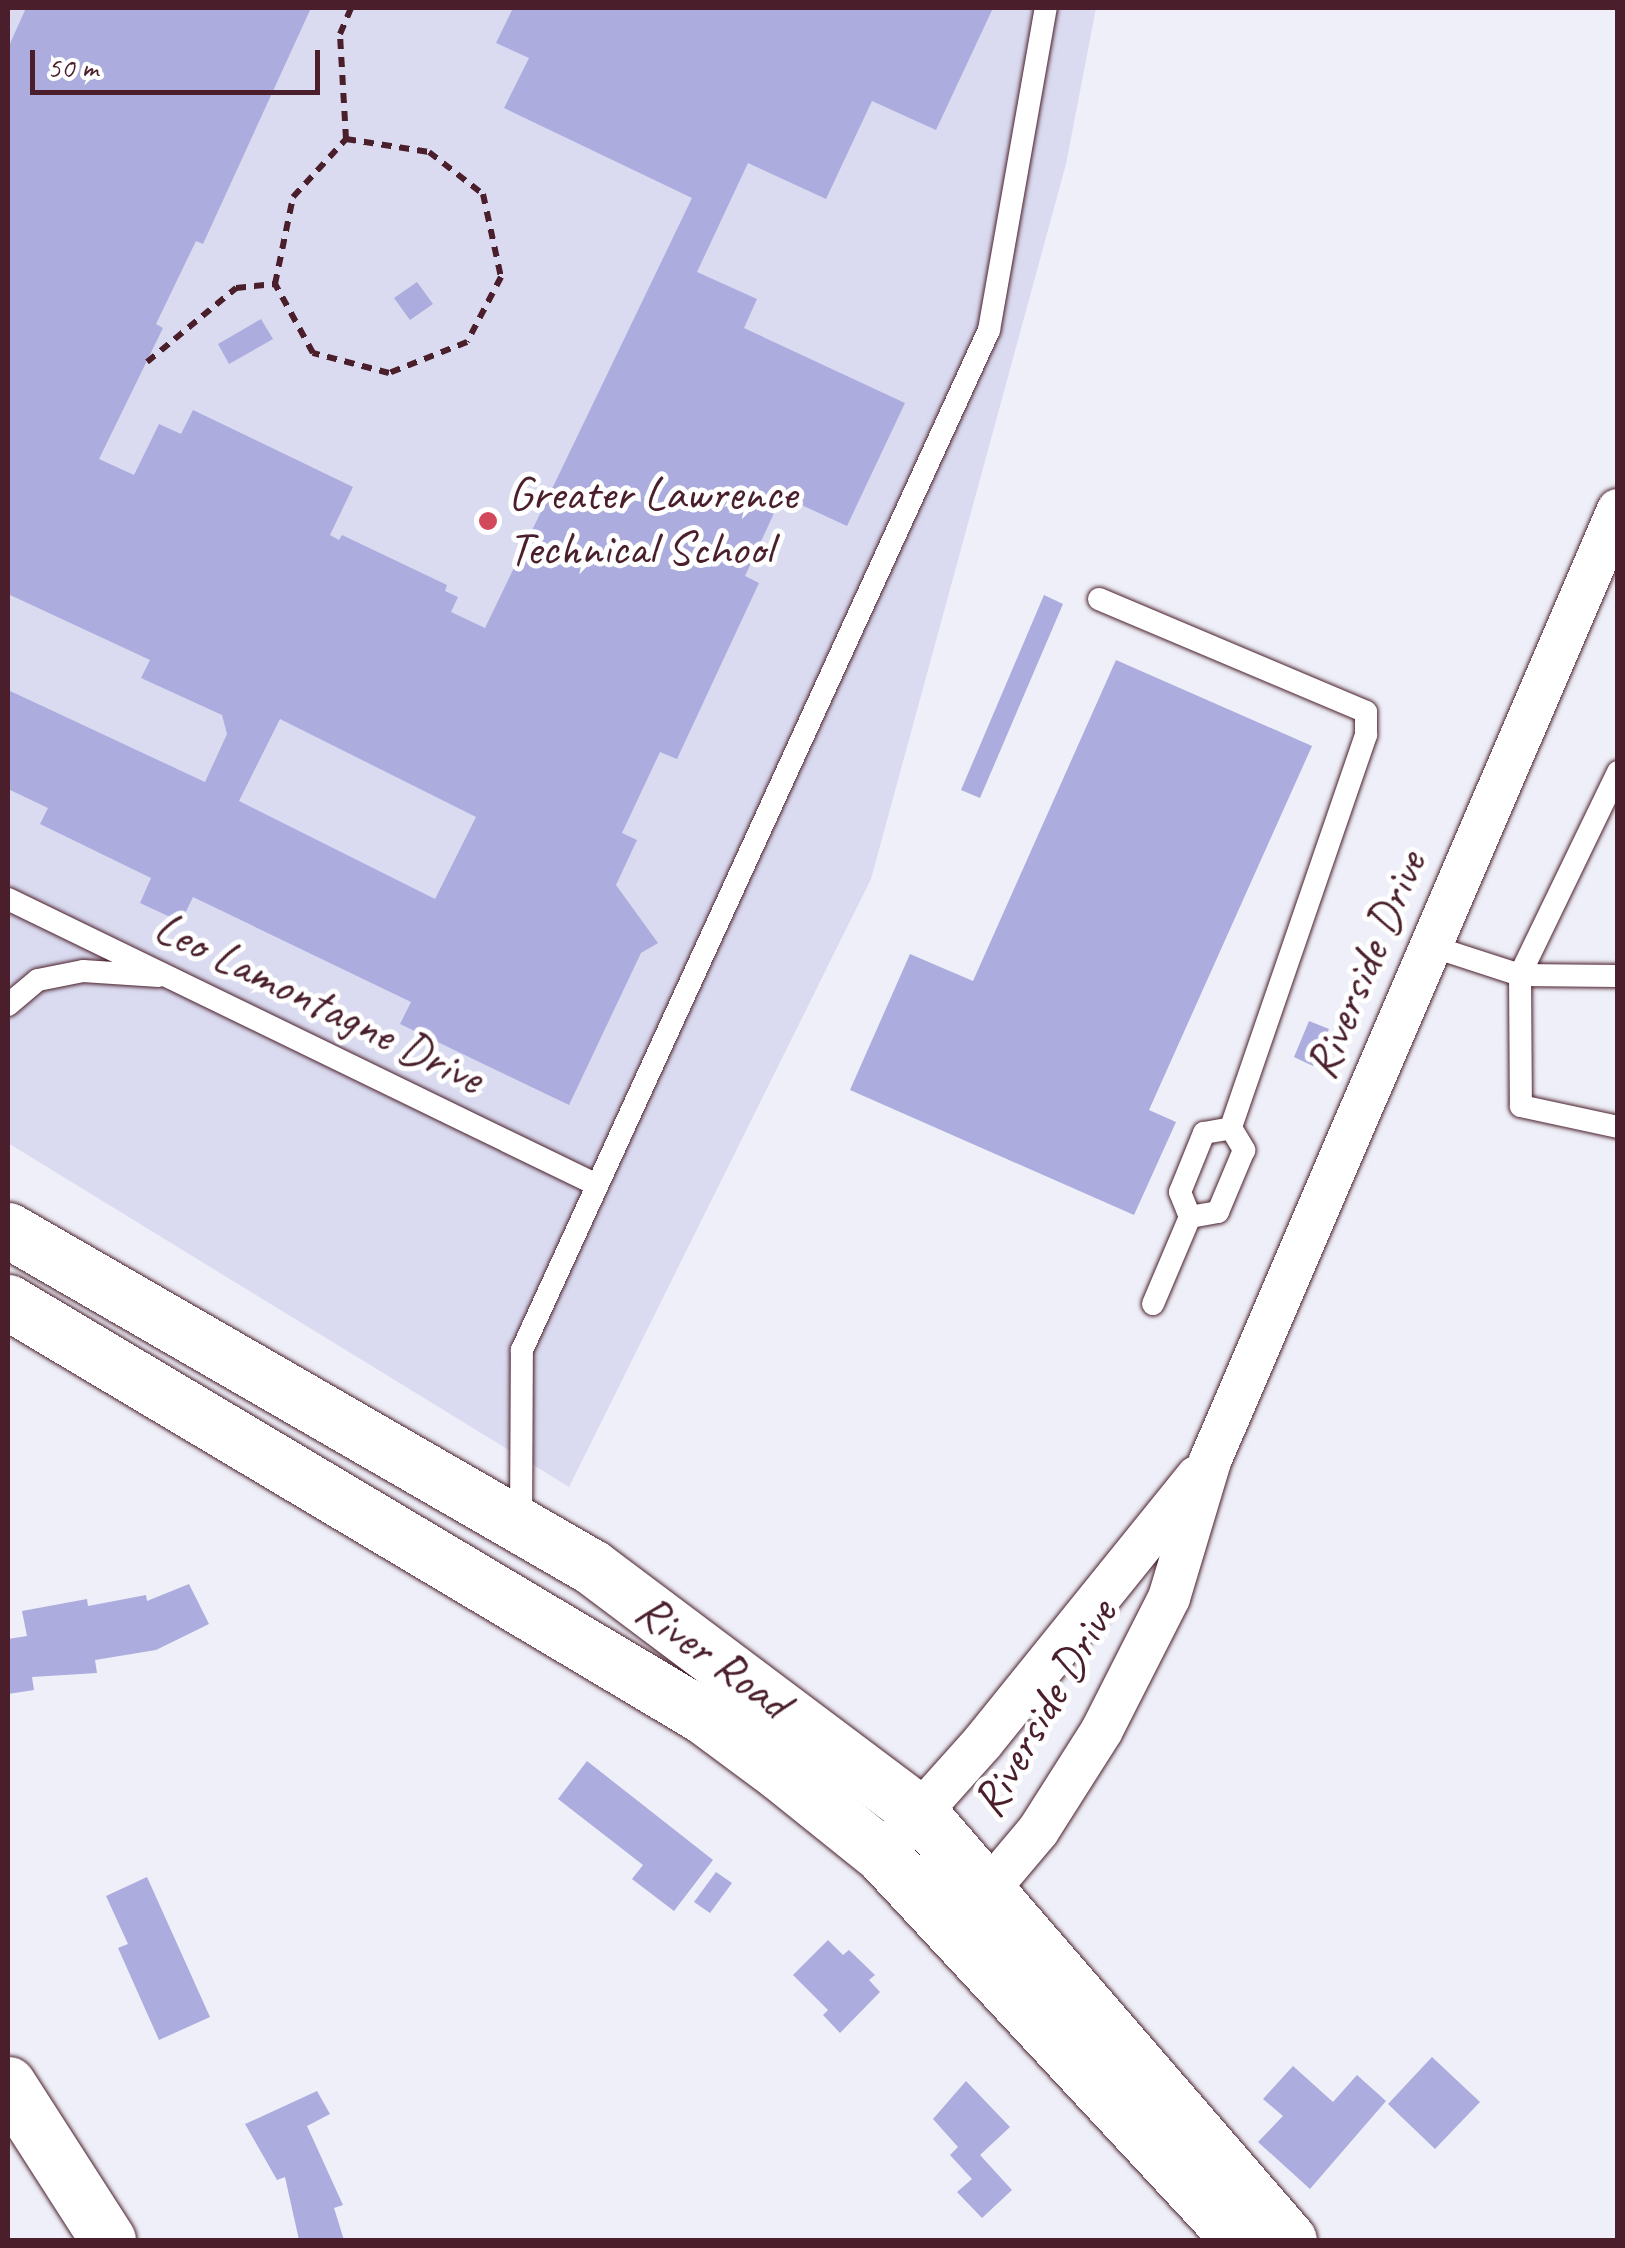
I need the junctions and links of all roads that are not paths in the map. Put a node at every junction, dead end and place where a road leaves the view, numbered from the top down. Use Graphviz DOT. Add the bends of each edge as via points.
graph roads {
  1 [pos="1046,8"];
  2 [pos="1616,515"];
  3 [pos="1099,599"];
  4 [pos="1618,772"];
  5 [pos="8,898"];
  6 [pos="1430,946"];
  7 [pos="1520,975"];
  8 [pos="1618,976"];
  9 [pos="181,979"];
  10 [pos="8,1005"];
  11 [pos="1231,1128"];
  12 [pos="1618,1128"];
  13 [pos="593,1183"];
  14 [pos="1190,1217"];
  15 [pos="8,1230"];
  16 [pos="8,1302"];
  17 [pos="1152,1304"];
  18 [pos="1210,1461"];
  19 [pos="520,1526"];
  20 [pos="920,1813"];
  21 [pos="882,1855"];
  22 [pos="993,1890"];
  23 [pos="951,1930"];
  24 [pos="8,2084"];
  25 [pos="108,2240"];
  26 [pos="1240,2240"];
  27 [pos="1289,2240"];
  1 -- 13 [label="lane" via="989,330"];
  2 -- 6 [label="street, Riverside Drive"];
  3 -- 11 [label="lane" via="1366,712 1366,736"];
  4 -- 7 [label="lane"];
  5 -- 9 [label="lane, Leo Lamontagne Drive"];
  6 -- 7 [label="lane"];
  6 -- 18 [label="street, Riverside Drive"];
  7 -- 8 [label="lane"];
  7 -- 12 [label="lane" via="1521,1106"];
  9 -- 10 [label="lane" via="83,971 38,980"];
  9 -- 13 [label="lane, Leo Lamontagne Drive"];
  11 -- 14 [label="lane" via="1204,1133 1180,1192"];
  11 -- 14 [label="lane" via="1244,1150 1218,1212"];
  13 -- 19 [label="lane" via="522,1350"];
  14 -- 17 [label="lane"];
  15 -- 19 [label="main road, River Road"];
  16 -- 21 [label="main road, River Road" via="703,1716"];
  18 -- 20 [label="street, Riverside Drive"];
  18 -- 22 [label="street, Riverside Drive" via="1160,1614 1102,1730"];
  19 -- 20 [label="main road, River Road" via="592,1567"];
  20 -- 21 [label="street, Riverside Drive"];
  20 -- 22 [label="main road, River Road"];
  21 -- 23 [label="main road, River Road"];
  22 -- 23 [label="street, Riverside Drive"];
  22 -- 27 [label="main road, River Road"];
  23 -- 26 [label="main road, River Road"];
  24 -- 25 [label="main road"];
}
